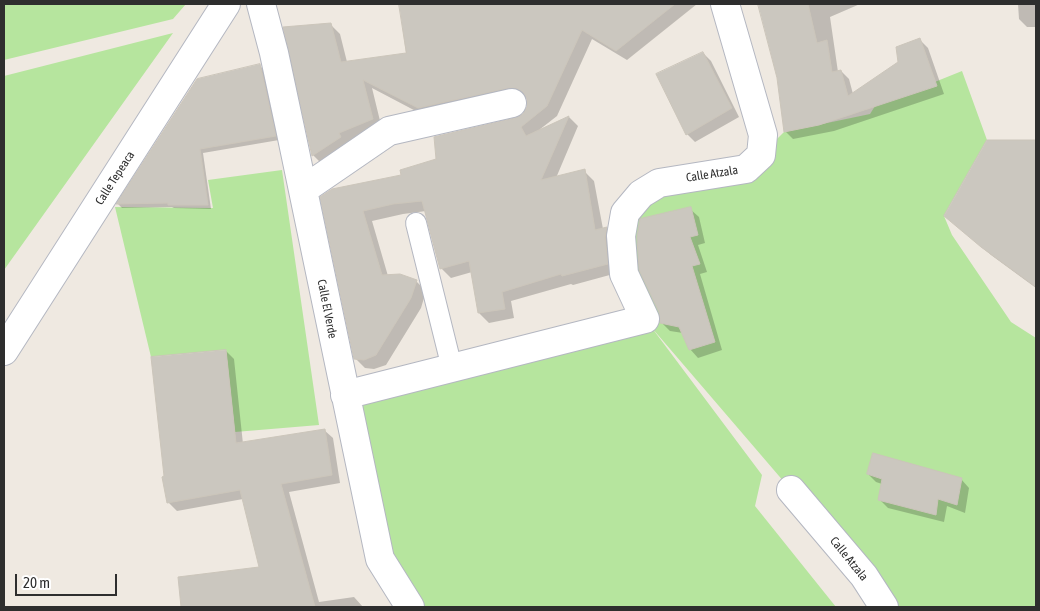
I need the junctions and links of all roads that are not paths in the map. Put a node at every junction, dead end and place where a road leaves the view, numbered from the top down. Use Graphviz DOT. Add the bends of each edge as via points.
graph roads {
  1 [pos="226,4"];
  2 [pos="261,4"];
  3 [pos="725,4"];
  4 [pos="512,103"];
  5 [pos="303,190"];
  6 [pos="416,223"];
  7 [pos="4,351"];
  8 [pos="452,368"];
  9 [pos="345,395"];
  10 [pos="791,490"];
  11 [pos="410,607"];
  12 [pos="884,607"];
  1 -- 7 [label="street, Calle Tepeaca"];
  2 -- 5 [label="street, Calle El Verde"];
  3 -- 8 [label="street, Calle Atzala" via="763,135 761,155 746,169 659,183 641,194 626,213 621,236 624,274 645,319"];
  4 -- 5 [label="street" via="389,131"];
  5 -- 9 [label="street, Calle El Verde"];
  6 -- 8 [label="lane"];
  8 -- 9 [label="street"];
  9 -- 11 [label="street, Calle El Verde" via="380,559"];
  10 -- 12 [label="street, Calle Atzala" via="864,576"];
}
